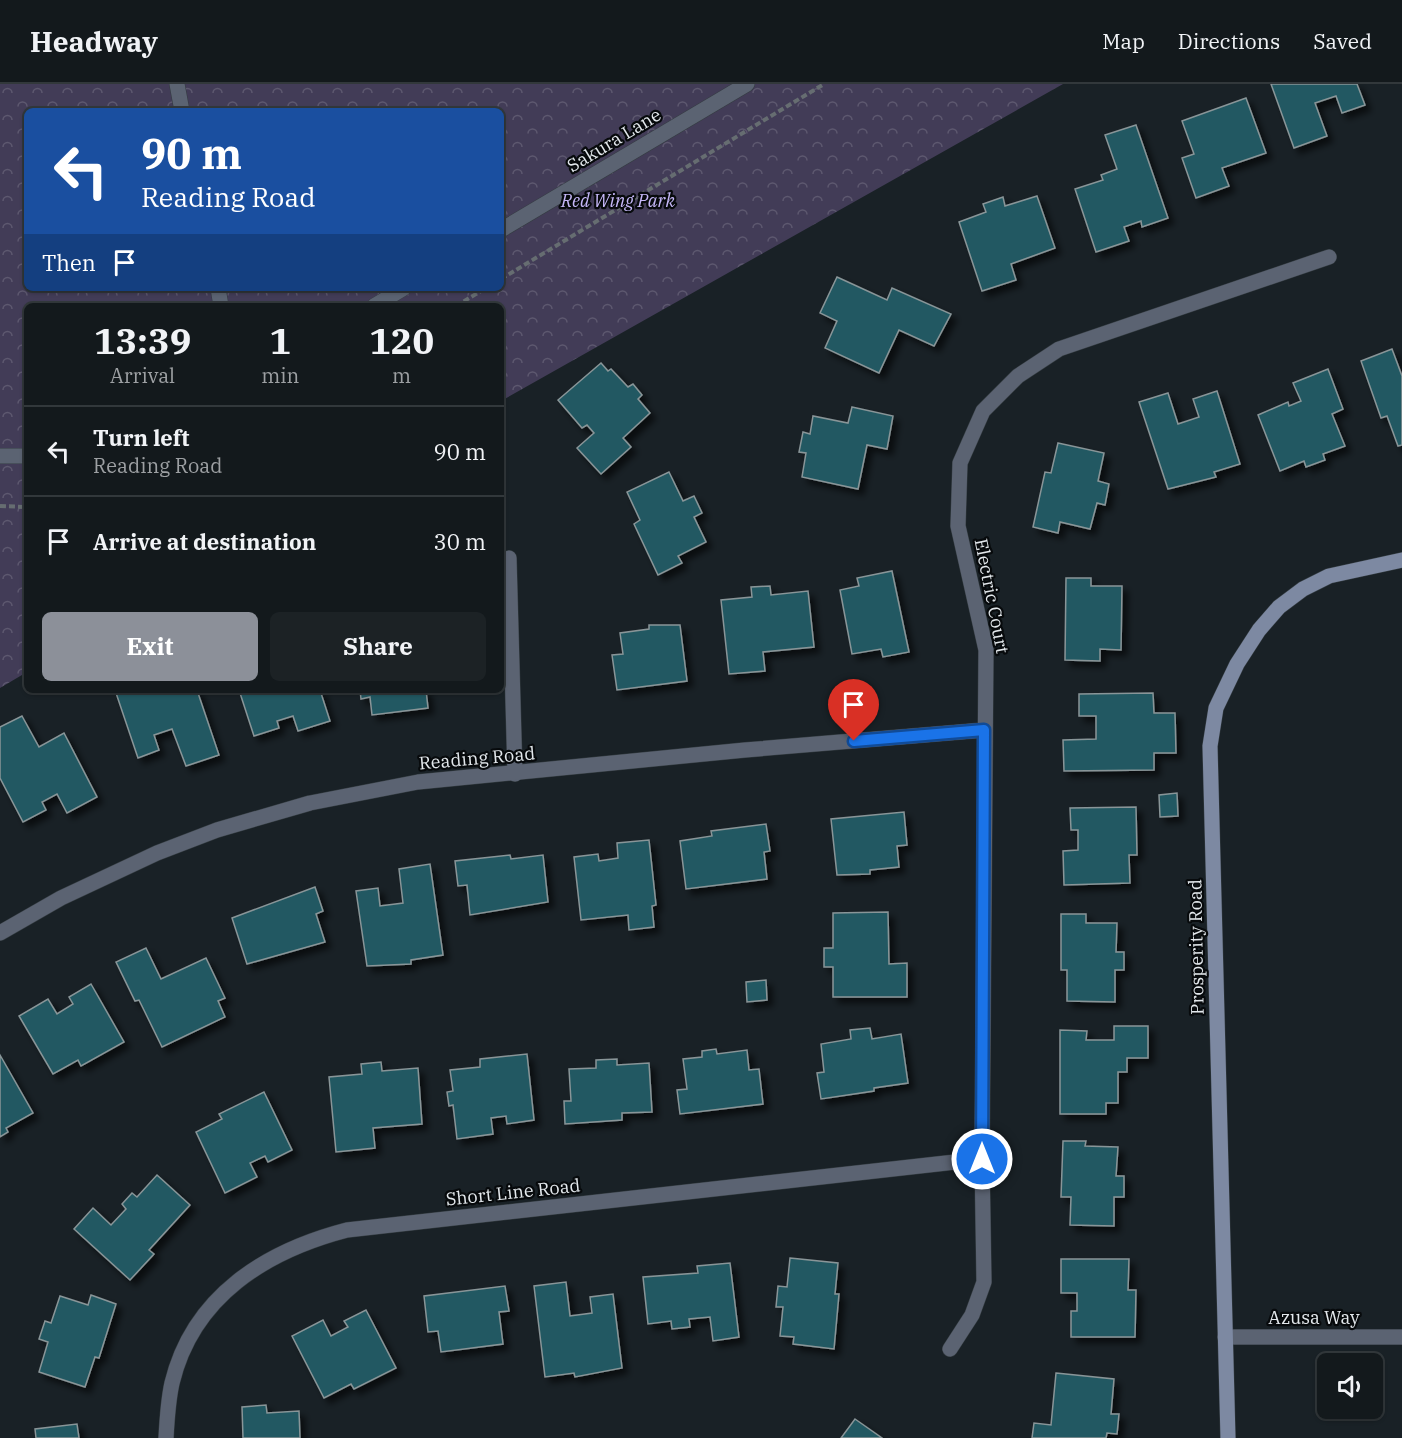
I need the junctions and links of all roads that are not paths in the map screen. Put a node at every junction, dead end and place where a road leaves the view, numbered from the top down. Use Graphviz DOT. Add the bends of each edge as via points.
graph roads {
  1 [pos="177,84"];
  2 [pos="747,84"];
  3 [pos="181,108"];
  4 [pos="504,228"];
  5 [pos="1329,257"];
  6 [pos="399,291"];
  7 [pos="379,303"];
  8 [pos="0,456"];
  9 [pos="24,456"];
  10 [pos="509,558"];
  11 [pos="1402,561"];
  12 [pos="984,730"];
  13 [pos="515,774"];
  14 [pos="0,933"];
  15 [pos="982,1159"];
  16 [pos="1225,1337"];
  17 [pos="1402,1337"];
  18 [pos="950,1349"];
  19 [pos="166,1438"];
  20 [pos="1228,1438"];
  1 -- 3 [label="street"];
  2 -- 4 [label="street, Sakura Lane"];
  5 -- 12 [label="street, Electric Court" via="1059,349 1018,376 982,411 960,463 958,526 986,650"];
  6 -- 7 [label="street"];
  8 -- 9 [label="street"];
  10 -- 13 [label="street"];
  11 -- 16 [label="street, Prosperity Road" via="1329,576 1279,607 1237,664 1215,708 1210,746"];
  12 -- 13 [label="street, Reading Road"];
  12 -- 15 [label="street, Electric Court"];
  13 -- 14 [label="street, Reading Road" via="418,782 310,803 216,830 61,898"];
  15 -- 18 [label="street, Electric Court" via="984,1282 972,1315"];
  15 -- 19 [label="street, Short Line Road" via="347,1230 318,1238 250,1272 208,1309 181,1357 168,1407"];
  16 -- 17 [label="street, Azusa Way"];
  16 -- 20 [label="street, Prosperity Road"];
}
